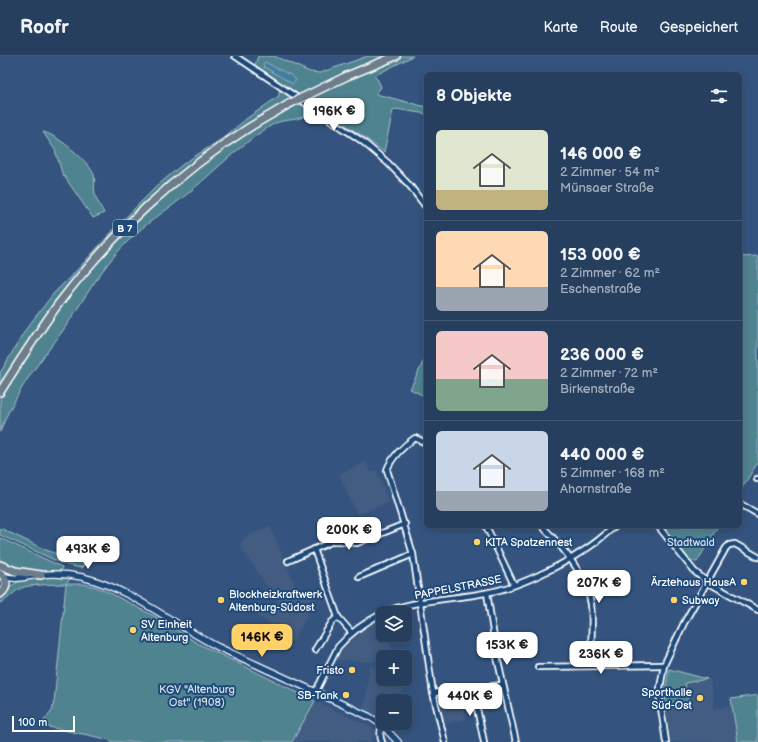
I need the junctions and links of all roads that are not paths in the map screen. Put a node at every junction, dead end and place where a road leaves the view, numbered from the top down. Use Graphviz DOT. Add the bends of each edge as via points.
graph roads {
  1 [pos="235,56"];
  2 [pos="396,56"];
  3 [pos="424,204"];
  4 [pos="0,392"];
  5 [pos="424,441"];
  6 [pos="742,505"];
  7 [pos="758,514"];
  8 [pos="405,524"];
  9 [pos="487,528"];
  10 [pos="544,528"];
  11 [pos="613,528"];
  12 [pos="660,528"];
  13 [pos="314,550"];
  14 [pos="413,554"];
  15 [pos="758,556"];
  16 [pos="571,558"];
  17 [pos="288,561"];
  18 [pos="0,566"];
  19 [pos="2,575"];
  20 [pos="41,575"];
  21 [pos="359,577"];
  22 [pos="18,579"];
  23 [pos="707,582"];
  24 [pos="514,585"];
  25 [pos="6,587"];
  26 [pos="487,593"];
  27 [pos="0,594"];
  28 [pos="421,603"];
  29 [pos="406,606"];
  30 [pos="758,610"];
  31 [pos="338,617"];
  32 [pos="376,617"];
  33 [pos="351,632"];
  34 [pos="315,650"];
  35 [pos="591,658"];
  36 [pos="664,665"];
  37 [pos="538,667"];
  38 [pos="502,685"];
  39 [pos="473,688"];
  40 [pos="315,693"];
  41 [pos="433,693"];
  42 [pos="376,722"];
  43 [pos="381,730"];
  44 [pos="387,730"];
  45 [pos="382,742"];
  46 [pos="398,742"];
  47 [pos="446,742"];
  48 [pos="484,742"];
  49 [pos="516,742"];
  50 [pos="666,742"];
  1 -- 3 [label="street" via="362,141 388,163"];
  2 -- 4 [label="main road, B 7, bridge" via="346,76 289,104 249,128 170,187 93,262 28,346"];
  5 -- 8 [label="street" via="415,438 408,442 387,470"];
  6 -- 7 [label="street"];
  8 -- 13 [label="street" via="357,543 333,541"];
  8 -- 14 [label="street"];
  9 -- 24 [label="street, PAPPELSTRASSE"];
  10 -- 16 [label="street"];
  11 -- 16 [label="street, PAPPELSTRASSE" via="587,549"];
  12 -- 23 [label="street" via="685,562"];
  13 -- 17 [label="street"];
  13 -- 31 [label="street"];
  14 -- 21 [label="street"];
  14 -- 28 [label="street"];
  15 -- 23 [label="street" via="735,544 729,545 720,556"];
  16 -- 24 [label="street, PAPPELSTRASSE"];
  16 -- 35 [label="street" via="586,585 591,605"];
  18 -- 20 [label="main road"];
  19 -- 22 [label="street"];
  19 -- 25 [label="main road"];
  20 -- 22 [label="street"];
  20 -- 40 [label="street" via="73,575 100,582 144,604 211,644"];
  22 -- 25 [label="street"];
  23 -- 30 [label="street"];
  23 -- 36 [label="street"];
  24 -- 26 [label="street, PAPPELSTRASSE"];
  25 -- 27 [label="main road"];
  26 -- 28 [label="street, PAPPELSTRASSE"];
  26 -- 38 [label="street"];
  28 -- 29 [label="street, PAPPELSTRASSE"];
  28 -- 41 [label="street"];
  31 -- 33 [label="street"];
  31 -- 34 [label="street" via="332,622"];
  32 -- 33 [label="street, PAPPELSTRASSE"];
  33 -- 40 [label="street, PAPPELSTRASSE" via="338,647"];
  36 -- 37 [label="street"];
  36 -- 50 [label="street" via="660,701"];
  38 -- 39 [label="street"];
  38 -- 49 [label="street"];
  39 -- 41 [label="street"];
  39 -- 48 [label="street"];
  40 -- 42 [label="street"];
  41 -- 47 [label="street"];
  43 -- 45 [label="street"];
  44 -- 46 [label="street"];
}
